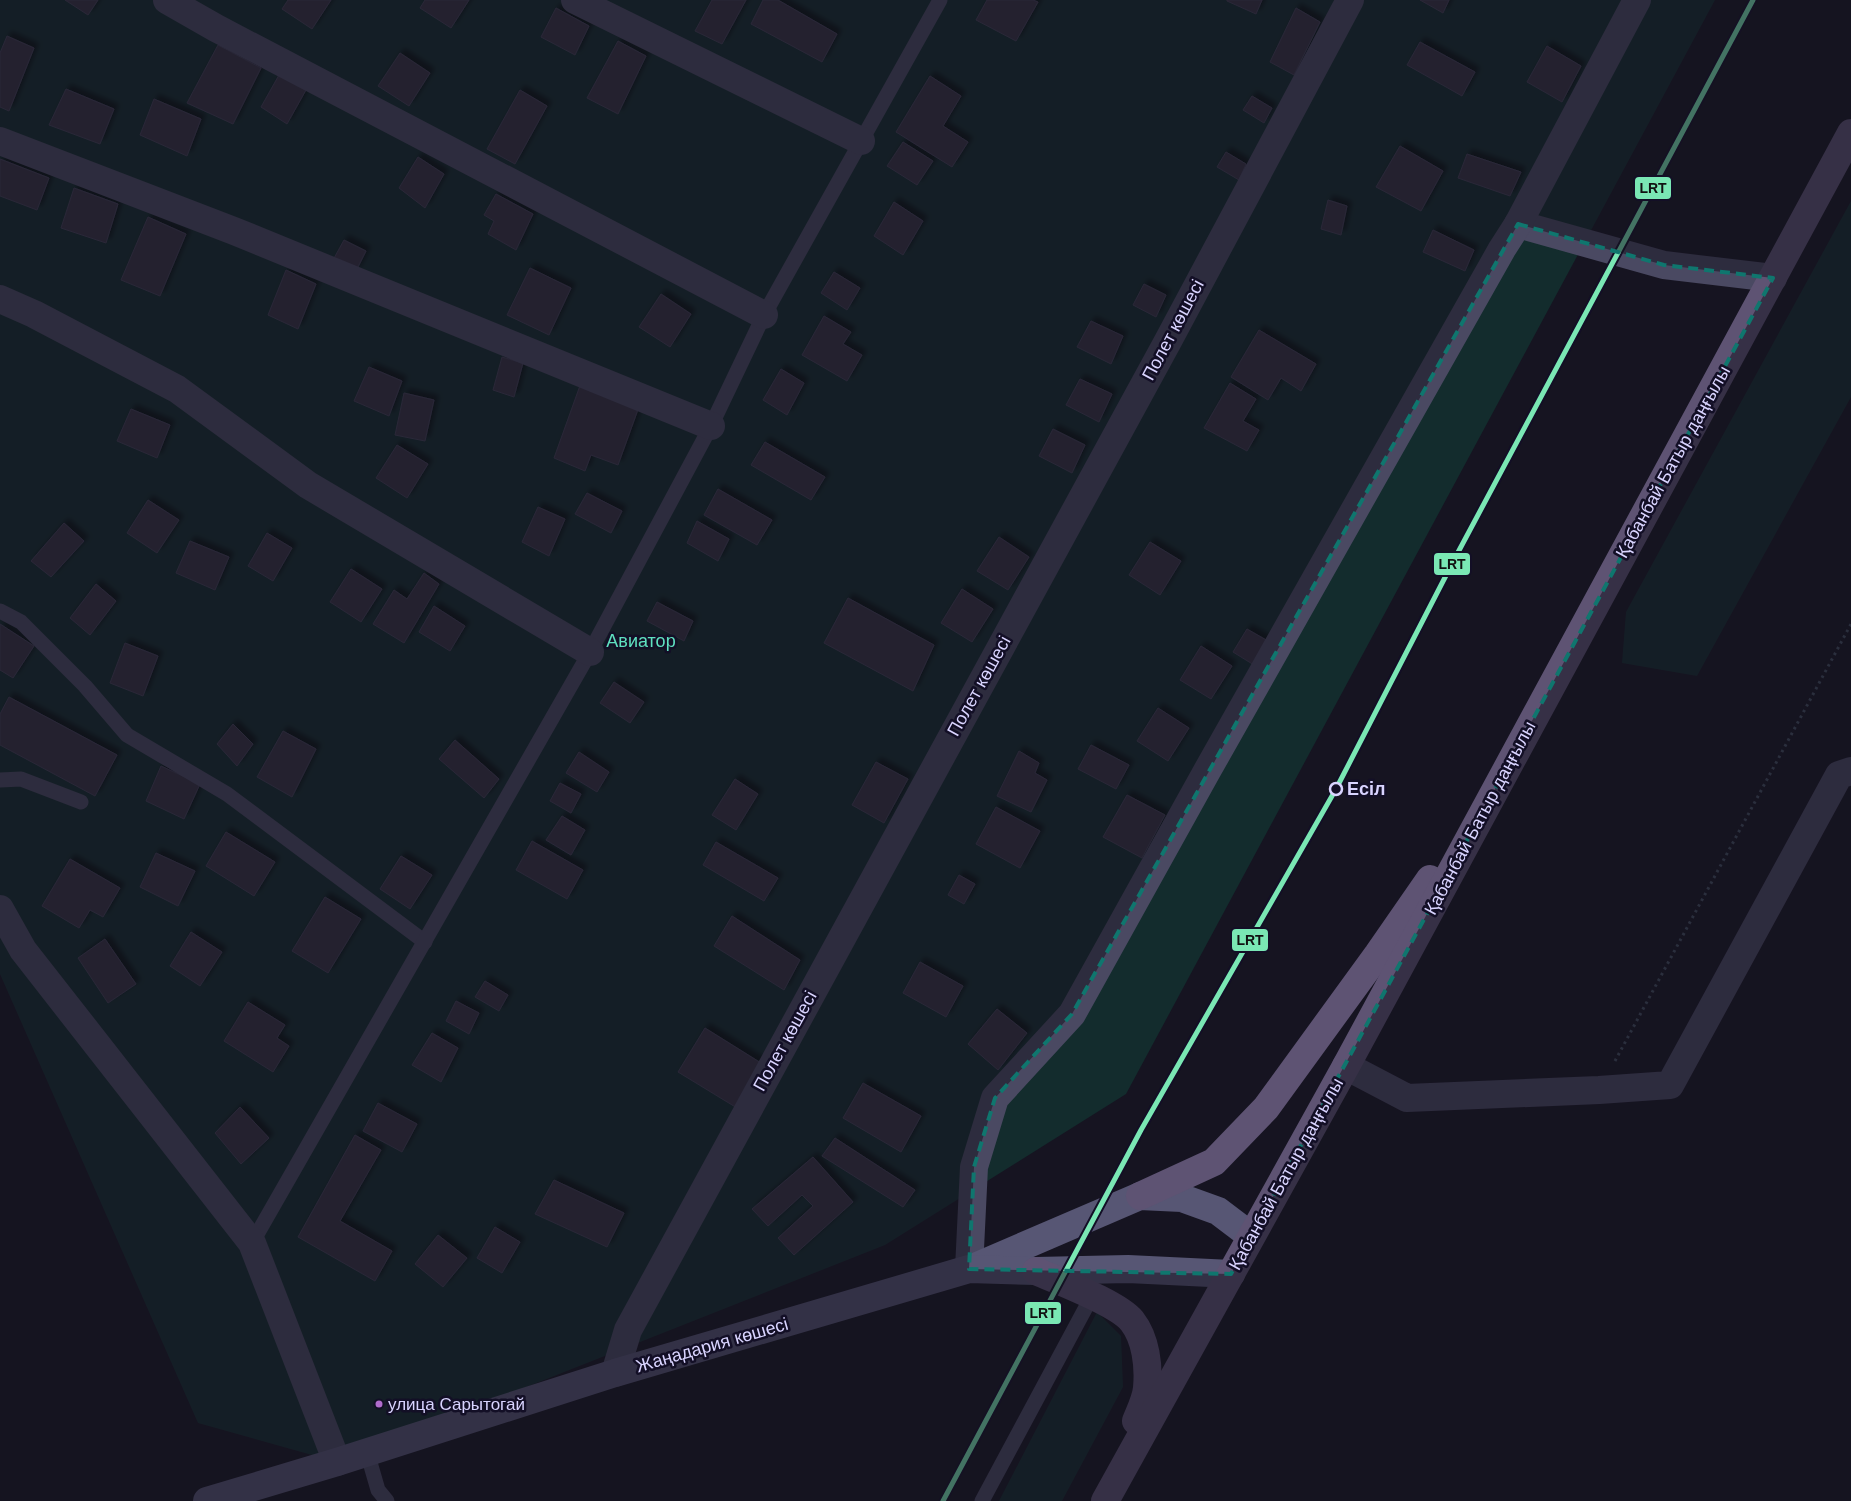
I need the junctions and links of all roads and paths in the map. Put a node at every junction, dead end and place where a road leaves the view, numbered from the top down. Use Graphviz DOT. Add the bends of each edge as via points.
graph roads {
  1 [pos="167,0"];
  2 [pos="575,0"];
  3 [pos="940,0"];
  4 [pos="1350,0"];
  5 [pos="1637,0"];
  6 [pos="1851,134"];
  7 [pos="0,141"];
  8 [pos="861,141"];
  9 [pos="1518,224"];
  10 [pos="1773,278"];
  11 [pos="0,299"];
  12 [pos="764,315"];
  13 [pos="711,426"];
  14 [pos="0,611"];
  15 [pos="1851,624"];
  16 [pos="590,652"];
  17 [pos="1507,767"];
  18 [pos="1851,771"];
  19 [pos="0,780"];
  20 [pos="81,802"];
  21 [pos="0,909"];
  22 [pos="425,942"];
  23 [pos="1346,1066"];
  24 [pos="1599,1090"];
  25 [pos="1140,1196"];
  26 [pos="1251,1236"];
  27 [pos="252,1243"];
  28 [pos="969,1269"];
  29 [pos="1036,1271"];
  30 [pos="1231,1274"];
  31 [pos="1092,1296"];
  32 [pos="616,1373"];
  33 [pos="366,1452"];
  34 [pos="337,1462"];
  35 [pos="1111,1489"];
  36 [pos="206,1501"];
  37 [pos="387,1501"];
  38 [pos="982,1501"];
  1 -- 12 [label="street"];
  2 -- 8 [label="street"];
  3 -- 8 [label="lane"];
  4 -- 32 [label="street, Полет көшесі" via="1168,341 628,1330"];
  5 -- 9 [label="street"];
  6 -- 10 [label="main road, Қабанбай Батыр даңғылы"];
  7 -- 13 [label="street" via="234,231"];
  8 -- 12 [label="lane"];
  9 -- 10 [label="street" via="1664,265"];
  9 -- 28 [label="street" via="1072,1014 995,1098 974,1167"];
  10 -- 17 [label="main road, Қабанбай Батыр даңғылы"];
  11 -- 16 [label="street" via="177,388 308,485"];
  12 -- 13 [label="lane"];
  13 -- 16 [label="lane"];
  14 -- 22 [label="lane" via="28,628 127,735 227,794"];
  15 -- 24 [label="path"];
  16 -- 22 [label="lane"];
  17 -- 23 [label="main road, Қабанбай Батыр даңғылы"];
  17 -- 25 [label="main road" via="1378,954 1266,1108 1214,1162"];
  18 -- 24 [label="street" via="1839,775 1670,1085"];
  19 -- 20 [label="lane" via="21,779"];
  21 -- 27 [label="street" via="23,950"];
  22 -- 27 [label="lane"];
  23 -- 24 [label="street" via="1407,1098"];
  23 -- 26 [label="main road, Қабанбай Батыр даңғылы"];
  25 -- 26 [label="street" via="1182,1198 1218,1211"];
  25 -- 28 [label="street"];
  26 -- 30 [label="main road, Қабанбай Батыр даңғылы"];
  27 -- 34 [label="street"];
  28 -- 29 [label="street, Жаңадария көшесі"];
  28 -- 32 [label="street, Жаңадария көшесі"];
  29 -- 30 [label="street, Жаңадария көшесі"];
  29 -- 31 [label="main road"];
  30 -- 35 [label="main road, Қабанбай Батыр даңғылы"];
  31 -- 35 [label="main road" via="1118,1308 1132,1321 1146,1353 1147,1389"];
  31 -- 38 [label="lane"];
  32 -- 33 [label="street, Жаңадария көшесі"];
  33 -- 34 [label="street, Жаңадария көшесі"];
  33 -- 37 [label="lane" via="378,1490"];
  34 -- 36 [label="street, Жаңадария көшесі"];
}
